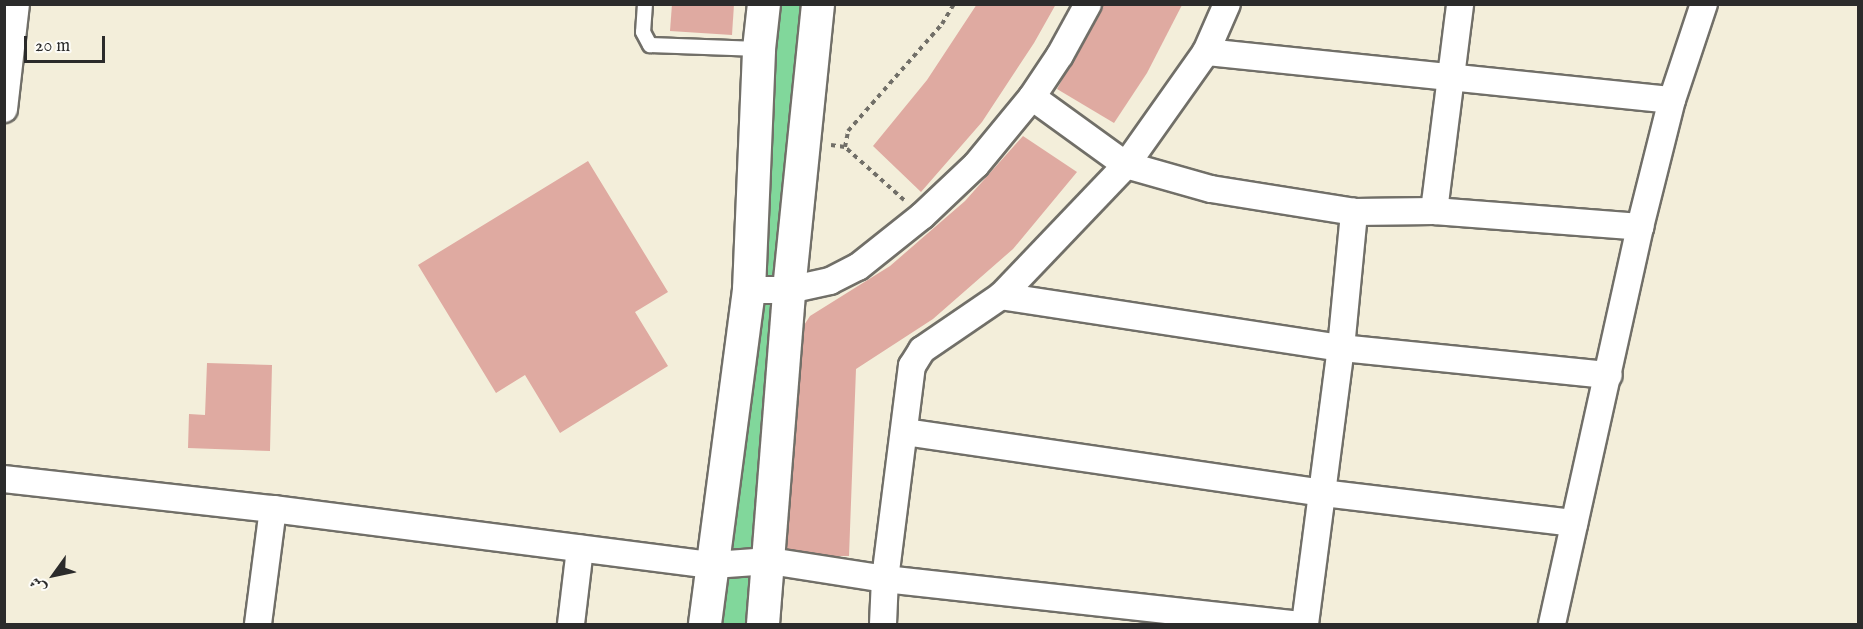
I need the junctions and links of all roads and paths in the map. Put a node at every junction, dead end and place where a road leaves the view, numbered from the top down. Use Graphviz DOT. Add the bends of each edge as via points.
graph roads {
  1 [pos="16,4"];
  2 [pos="645,4"];
  3 [pos="764,4"];
  4 [pos="818,4"];
  5 [pos="954,4"];
  6 [pos="1088,4"];
  7 [pos="1227,4"];
  8 [pos="1460,4"];
  9 [pos="1704,4"];
  10 [pos="759,49"];
  11 [pos="1206,52"];
  12 [pos="1451,78"];
  13 [pos="1032,97"];
  14 [pos="1672,100"];
  15 [pos="4,109"];
  16 [pos="1126,165"];
  17 [pos="1354,212"];
  18 [pos="1434,212"];
  19 [pos="922,216"];
  20 [pos="1640,227"];
  21 [pos="749,290"];
  22 [pos="789,290"];
  23 [pos="1001,296"];
  24 [pos="1341,348"];
  25 [pos="1609,375"];
  26 [pos="905,432"];
  27 [pos="4,479"];
  28 [pos="1322,493"];
  29 [pos="273,510"];
  30 [pos="1574,523"];
  31 [pos="580,549"];
  32 [pos="770,561"];
  33 [pos="713,565"];
  34 [pos="885,579"];
  35 [pos="1221,620"];
  36 [pos="258,624"];
  37 [pos="571,624"];
  38 [pos="705,624"];
  39 [pos="763,624"];
  40 [pos="882,624"];
  41 [pos="1294,624"];
  42 [pos="1305,624"];
  43 [pos="1552,624"];
  1 -- 15 [label="street"];
  2 -- 10 [label="lane" via="643,32 650,45"];
  3 -- 10 [label="street"];
  4 -- 22 [label="street"];
  5 -- 19 [label="path" via="942,24 848,131 845,147"];
  6 -- 13 [label="street"];
  7 -- 11 [label="street"];
  8 -- 12 [label="street"];
  9 -- 14 [label="street"];
  10 -- 21 [label="street"];
  11 -- 12 [label="street"];
  11 -- 16 [label="street"];
  12 -- 14 [label="street"];
  12 -- 18 [label="street"];
  13 -- 16 [label="street"];
  13 -- 19 [label="street" via="976,165"];
  14 -- 20 [label="street"];
  16 -- 17 [label="street" via="1210,189"];
  16 -- 23 [label="street"];
  17 -- 18 [label="street"];
  17 -- 24 [label="street"];
  18 -- 20 [label="street"];
  19 -- 22 [label="street" via="858,267 830,281"];
  20 -- 25 [label="street"];
  21 -- 22 [label="street"];
  21 -- 33 [label="street"];
  22 -- 32 [label="street"];
  23 -- 24 [label="street"];
  23 -- 26 [label="street" via="922,350 912,366"];
  24 -- 25 [label="street"];
  24 -- 28 [label="street"];
  25 -- 30 [label="street"];
  26 -- 28 [label="street"];
  26 -- 34 [label="street"];
  27 -- 29 [label="street"];
  28 -- 30 [label="street"];
  28 -- 42 [label="street"];
  29 -- 31 [label="street"];
  29 -- 36 [label="street"];
  30 -- 43 [label="street"];
  31 -- 33 [label="street"];
  31 -- 37 [label="street"];
  32 -- 33 [label="street"];
  32 -- 34 [label="street"];
  32 -- 39 [label="street"];
  33 -- 38 [label="street"];
  34 -- 35 [label="street"];
  34 -- 40 [label="street"];
  35 -- 41 [label="street"];
}
